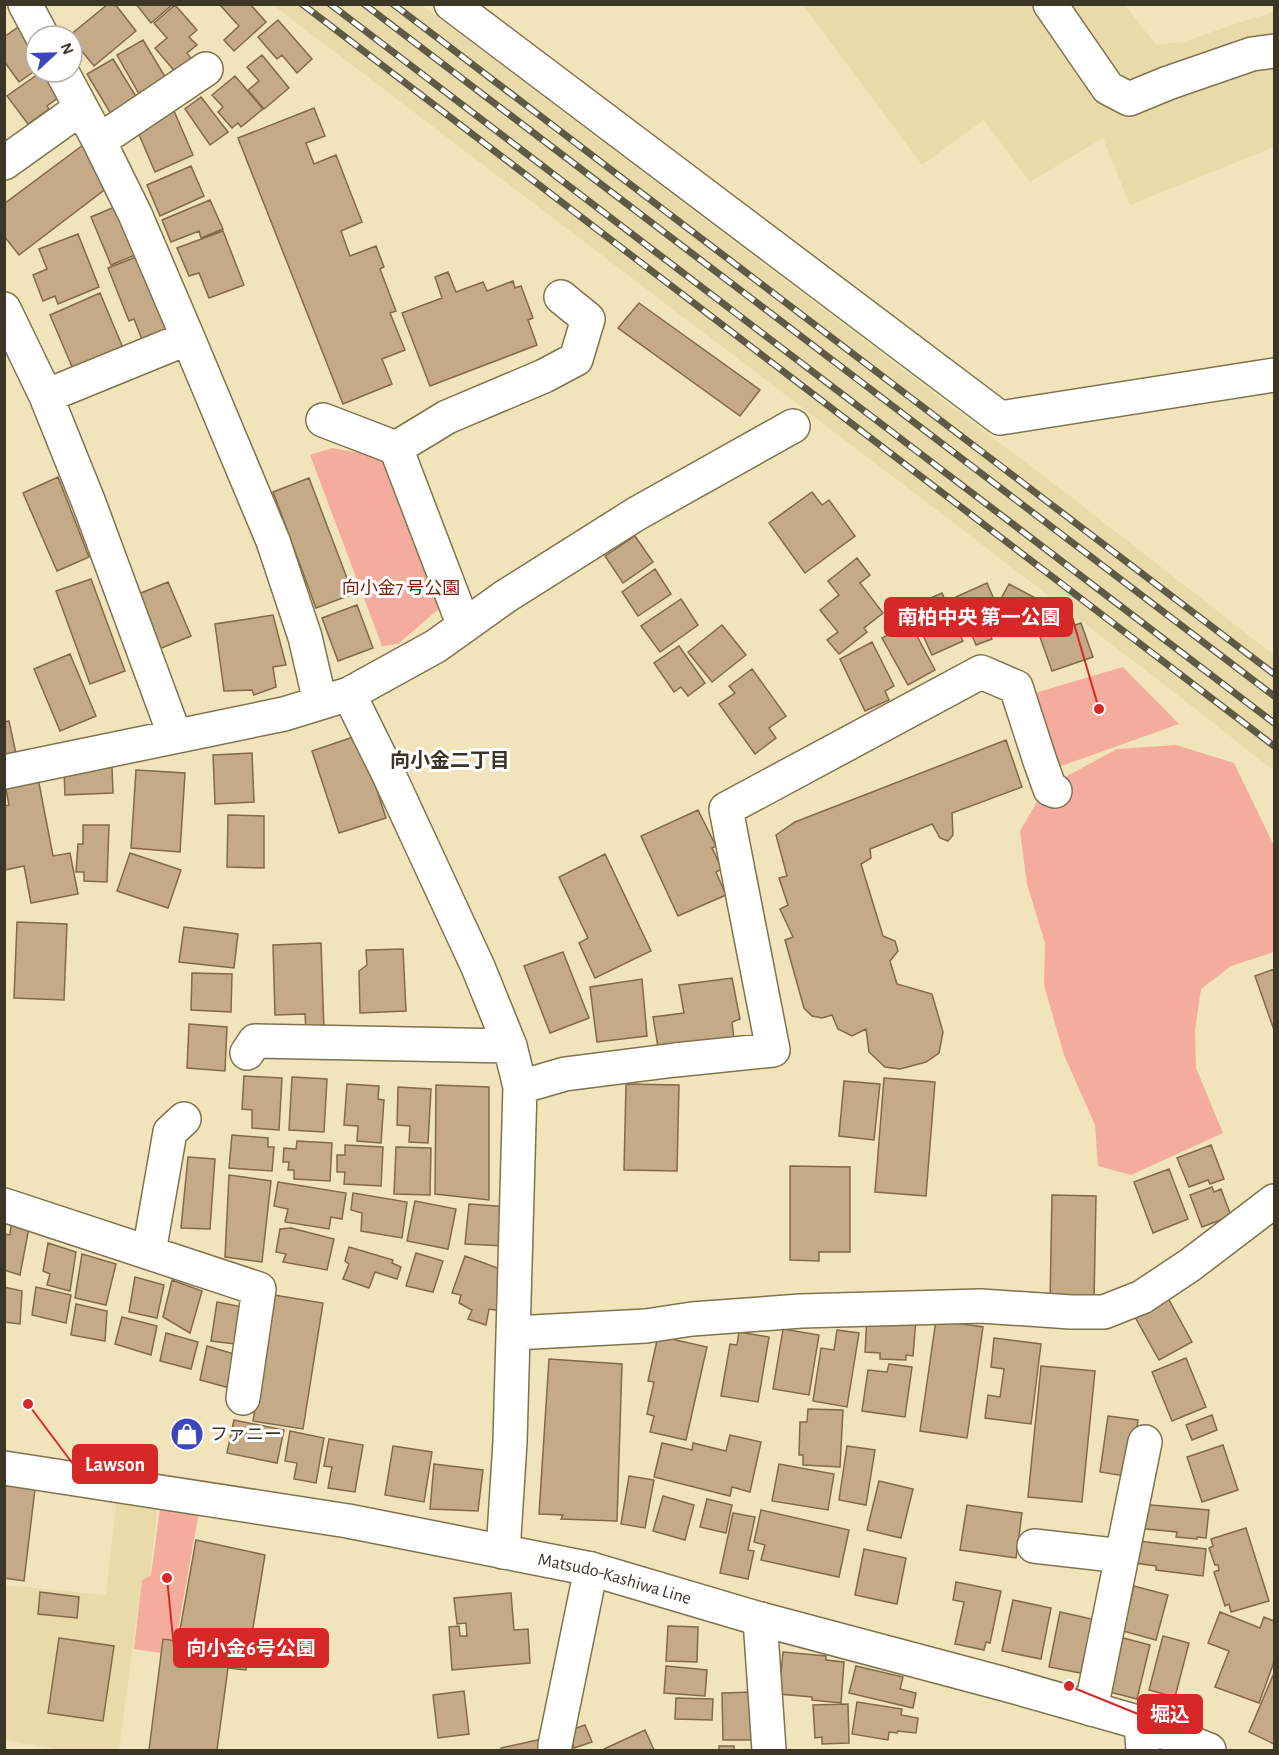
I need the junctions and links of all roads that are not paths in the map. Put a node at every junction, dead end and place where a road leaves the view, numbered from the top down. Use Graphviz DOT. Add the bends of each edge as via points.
graph roads {
  1 [pos="16,4"];
  2 [pos="25,4"];
  3 [pos="451,4"];
  4 [pos="1050,4"];
  5 [pos="4,13"];
  6 [pos="36,24"];
  7 [pos="1275,51"];
  8 [pos="206,69"];
  9 [pos="68,84"];
  10 [pos="81,108"];
  11 [pos="99,141"];
  12 [pos="4,164"];
  13 [pos="561,297"];
  14 [pos="4,309"];
  15 [pos="188,338"];
  16 [pos="1275,375"];
  17 [pos="46,396"];
  18 [pos="323,420"];
  19 [pos="793,426"];
  20 [pos="396,448"];
  21 [pos="464,626"];
  22 [pos="334,698"];
  23 [pos="175,736"];
  24 [pos="4,772"];
  25 [pos="1055,791"];
  26 [pos="510,1046"];
  27 [pos="247,1053"];
  28 [pos="520,1087"];
  29 [pos="184,1119"];
  30 [pos="1275,1201"];
  31 [pos="4,1205"];
  32 [pos="149,1252"];
  33 [pos="514,1333"];
  34 [pos="243,1398"];
  35 [pos="1145,1442"];
  36 [pos="4,1467"];
  37 [pos="1034,1546"];
  38 [pos="502,1552"];
  39 [pos="1122,1556"];
  40 [pos="591,1569"];
  41 [pos="760,1619"];
  42 [pos="1090,1708"];
  43 [pos="1142,1737"];
  44 [pos="555,1750"];
  45 [pos="769,1750"];
  46 [pos="1209,1750"];
  1 -- 5 [label="street"];
  2 -- 6 [label="street"];
  3 -- 16 [label="street" via="1000,418"];
  4 -- 7 [label="street" via="1108,88 1129,99 1252,54"];
  8 -- 11 [label="street"];
  9 -- 10 [label="street"];
  10 -- 11 [label="street"];
  10 -- 12 [label="street"];
  11 -- 15 [label="street"];
  13 -- 20 [label="street" via="588,319 576,359 447,417"];
  14 -- 17 [label="street"];
  15 -- 17 [label="street"];
  15 -- 22 [label="street" via="273,541 305,637"];
  17 -- 23 [label="street"];
  18 -- 20 [label="street"];
  19 -- 21 [label="street" via="636,514"];
  20 -- 21 [label="street"];
  21 -- 22 [label="street" via="436,646"];
  22 -- 23 [label="street" via="284,714"];
  22 -- 26 [label="street" via="389,775"];
  23 -- 24 [label="street"];
  25 -- 28 [label="street" via="1050,789 1016,687 981,672 726,809 773,1050 566,1074"];
  26 -- 27 [label="street" via="255,1041"];
  26 -- 28 [label="street"];
  28 -- 33 [label="street"];
  29 -- 32 [label="street" via="170,1132"];
  30 -- 33 [label="street" via="1142,1297 1104,1312 981,1306 801,1311 646,1326"];
  31 -- 32 [label="street"];
  32 -- 34 [label="street" via="259,1288"];
  33 -- 38 [label="street"];
  35 -- 39 [label="street"];
  36 -- 38 [label="street, Matsudo-Kashiwa Line" via="348,1521"];
  37 -- 39 [label="street"];
  38 -- 40 [label="street, Matsudo-Kashiwa Line"];
  39 -- 42 [label="street"];
  40 -- 41 [label="street, Matsudo-Kashiwa Line"];
  40 -- 44 [label="street"];
  41 -- 42 [label="street, Matsudo-Kashiwa Line"];
  41 -- 45 [label="street"];
  42 -- 43 [label="street, Matsudo-Kashiwa Line"];
  43 -- 46 [label="street, Matsudo-Kashiwa Line"];
}
